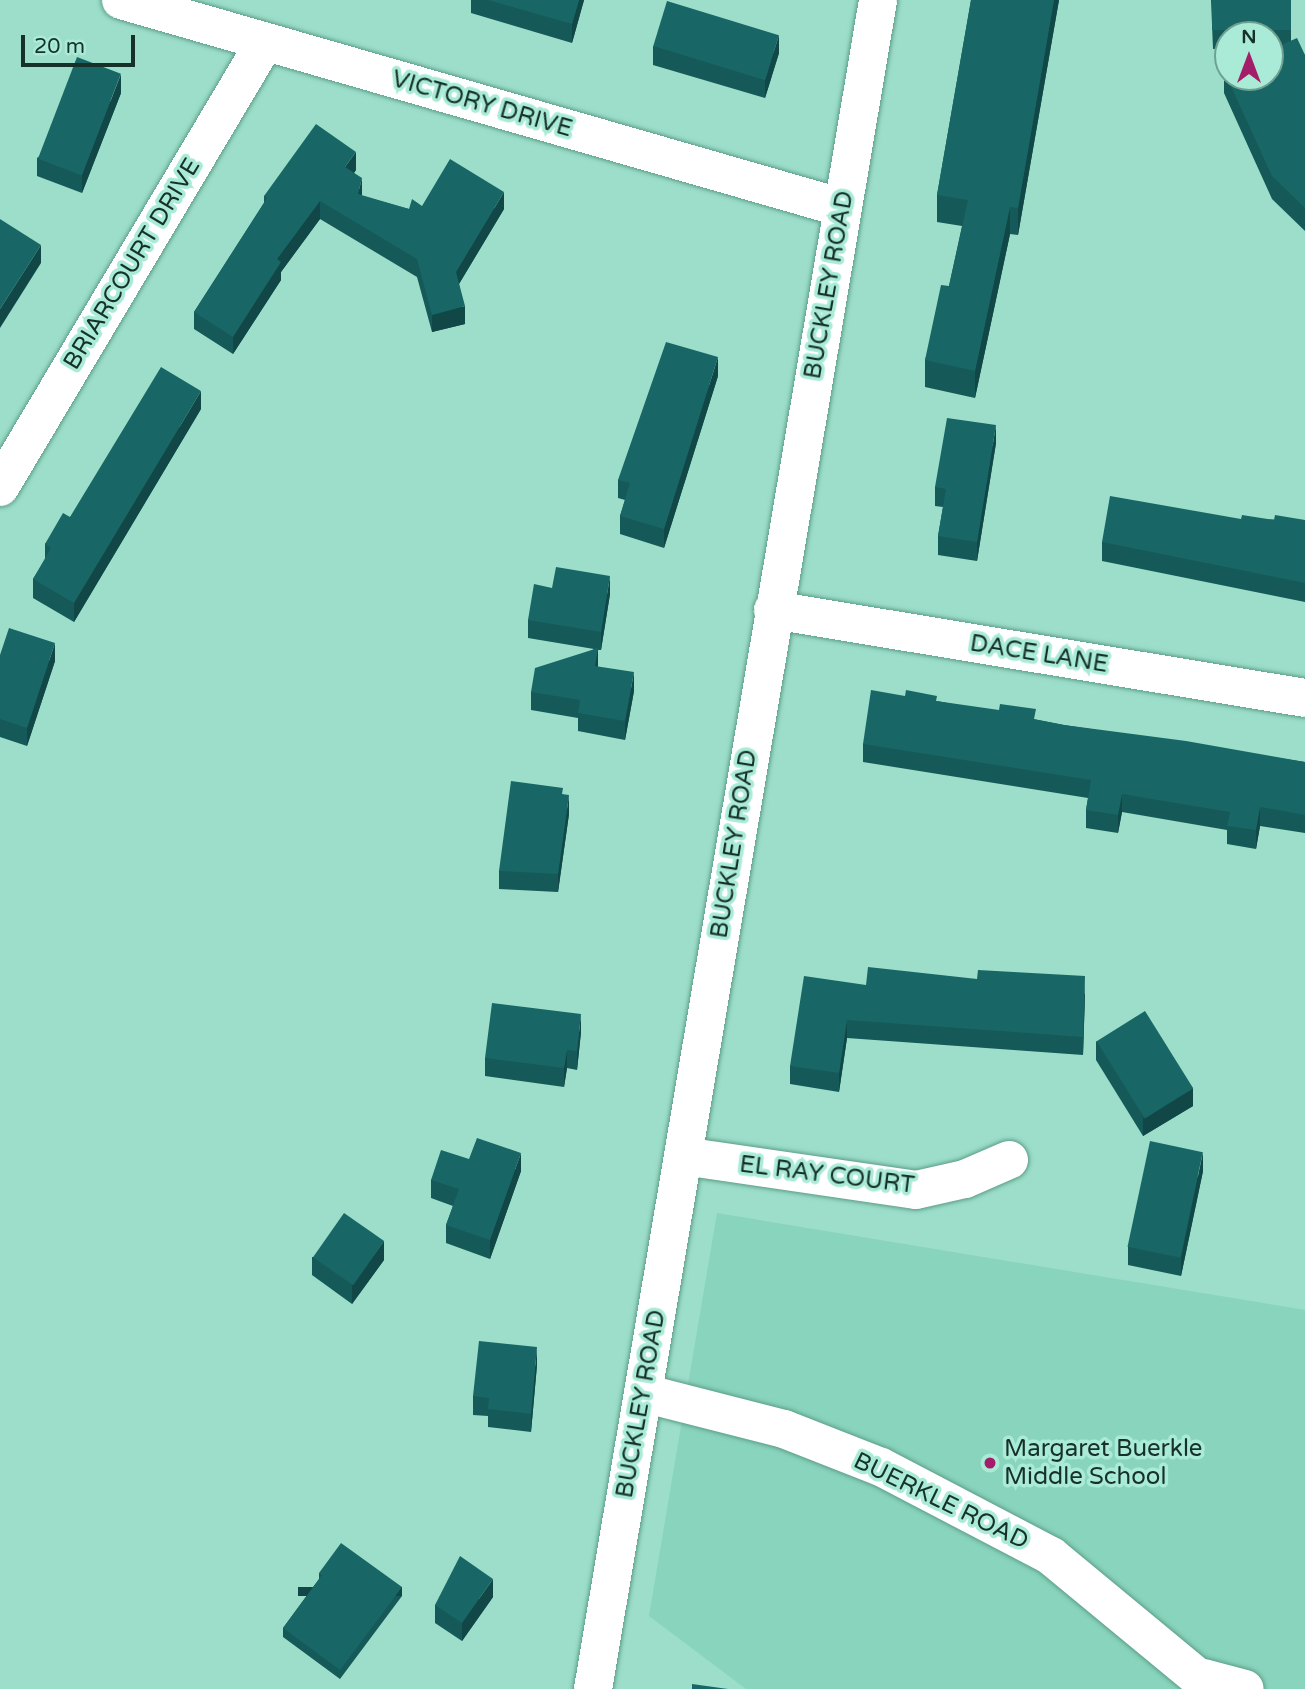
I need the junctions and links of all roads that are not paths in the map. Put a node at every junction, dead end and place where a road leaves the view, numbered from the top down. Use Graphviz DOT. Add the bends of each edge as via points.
graph roads {
  1 [pos="121,0"];
  2 [pos="878,0"];
  3 [pos="265,42"];
  4 [pos="843,208"];
  5 [pos="0,487"];
  6 [pos="773,610"];
  7 [pos="1305,698"];
  8 [pos="682,1156"];
  9 [pos="1009,1160"];
  10 [pos="643,1393"];
  11 [pos="1208,1684"];
  12 [pos="593,1689"];
  13 [pos="1245,1689"];
  1 -- 3 [label="street, VICTORY DRIVE"];
  2 -- 4 [label="street, BUCKLEY ROAD"];
  3 -- 4 [label="street, VICTORY DRIVE"];
  3 -- 5 [label="street, BRIARCOURT DRIVE"];
  4 -- 6 [label="street, BUCKLEY ROAD"];
  6 -- 7 [label="street, DACE LANE"];
  6 -- 8 [label="street, BUCKLEY ROAD"];
  8 -- 9 [label="street, EL RAY COURT" via="916,1190 965,1180"];
  8 -- 10 [label="street, BUCKLEY ROAD"];
  10 -- 11 [label="street, BUERKLE ROAD" via="784,1429 881,1468 1051,1556"];
  10 -- 12 [label="street, BUCKLEY ROAD"];
  11 -- 13 [label="street, BUERKLE ROAD"];
}
